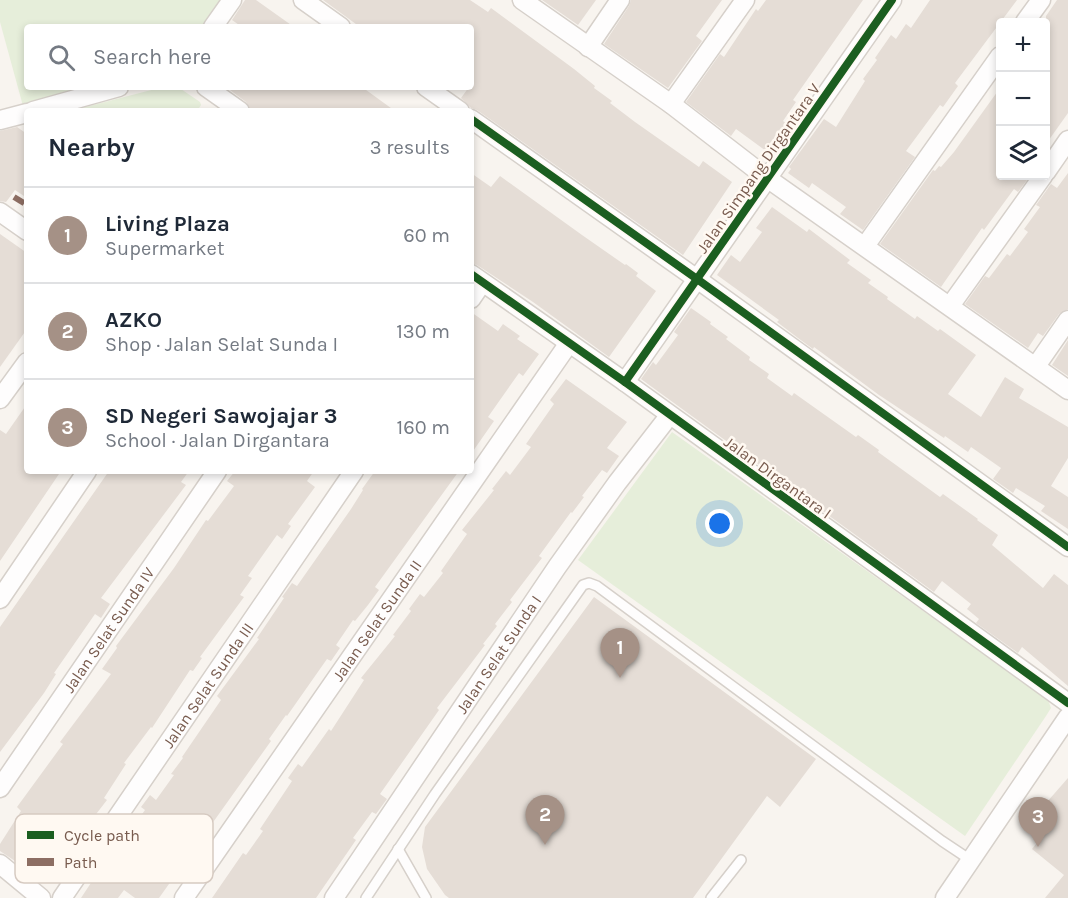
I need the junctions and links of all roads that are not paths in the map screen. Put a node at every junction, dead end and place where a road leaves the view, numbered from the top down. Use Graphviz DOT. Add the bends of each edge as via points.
graph roads {
  1 [pos="232,0"];
  2 [pos="303,0"];
  3 [pos="522,0"];
  4 [pos="620,0"];
  5 [pos="745,0"];
  6 [pos="892,0"];
  7 [pos="1041,0"];
  8 [pos="1028,18"];
  9 [pos="215,24"];
  10 [pos="337,24"];
  11 [pos="588,47"];
  12 [pos="996,62"];
  13 [pos="107,90"];
  14 [pos="430,90"];
  15 [pos="211,98"];
  16 [pos="671,104"];
  17 [pos="44,108"];
  18 [pos="233,108"];
  19 [pos="456,108"];
  20 [pos="24,114"];
  21 [pos="0,120"];
  22 [pos="474,121"];
  23 [pos="1068,140"];
  24 [pos="1050,166"];
  25 [pos="767,178"];
  26 [pos="1040,180"];
  27 [pos="1,214"];
  28 [pos="24,229"];
  29 [pos="865,246"];
  30 [pos="477,279"];
  31 [pos="697,279"];
  32 [pos="950,306"];
  33 [pos="1068,320"];
  34 [pos="569,343"];
  35 [pos="24,366"];
  36 [pos="1035,366"];
  37 [pos="625,382"];
  38 [pos="1068,390"];
  39 [pos="0,399"];
  40 [pos="669,416"];
  41 [pos="85,474"];
  42 [pos="215,474"];
  43 [pos="352,474"];
  44 [pos="1068,547"];
  45 [pos="0,599"];
  46 [pos="1068,703"];
  47 [pos="1068,717"];
  48 [pos="0,788"];
  49 [pos="119,814"];
  50 [pos="398,849"];
  51 [pos="213,856"];
  52 [pos="741,860"];
  53 [pos="972,861"];
  54 [pos="0,864"];
  55 [pos="15,876"];
  56 [pos="23,883"];
  57 [pos="72,883"];
  58 [pos="194,883"];
  59 [pos="368,897"];
  60 [pos="41,898"];
  61 [pos="62,898"];
  62 [pos="184,898"];
  63 [pos="334,898"];
  64 [pos="426,898"];
  65 [pos="711,898"];
  66 [pos="945,898"];
  1 -- 9 [label="street"];
  2 -- 10 [label="street"];
  3 -- 11 [label="street"];
  4 -- 11 [label="street"];
  5 -- 16 [label="street"];
  6 -- 25 [label="street, Jalan Simpang Dirgantara V"];
  7 -- 8 [label="street"];
  11 -- 16 [label="street"];
  12 -- 29 [label="street"];
  13 -- 17 [label="street"];
  14 -- 19 [label="street"];
  15 -- 18 [label="street"];
  16 -- 25 [label="street"];
  20 -- 21 [label="street"];
  22 -- 31 [label="street"];
  23 -- 24 [label="street"];
  25 -- 29 [label="street"];
  25 -- 31 [label="street, Jalan Simpang Dirgantara V"];
  26 -- 32 [label="street"];
  27 -- 28 [label="street"];
  29 -- 32 [label="street"];
  30 -- 34 [label="street, Jalan Dirgantara I"];
  31 -- 37 [label="street, Jalan Simpang Dirgantara V"];
  31 -- 44 [label="street"];
  32 -- 36 [label="street"];
  33 -- 36 [label="street"];
  34 -- 37 [label="street, Jalan Dirgantara I"];
  34 -- 51 [label="street, Jalan Selat Sunda II"];
  35 -- 39 [label="street"];
  36 -- 38 [label="street"];
  37 -- 40 [label="street, Jalan Dirgantara I"];
  40 -- 46 [label="street, Jalan Dirgantara I"];
  40 -- 63 [label="street, Jalan Selat Sunda I" via="557,567"];
  41 -- 45 [label="street"];
  42 -- 48 [label="street, Jalan Selat Sunda IV"];
  43 -- 49 [label="street, Jalan Selat Sunda III"];
  47 -- 53 [label="street"];
  50 -- 53 [label="lane" via="583,585 589,583"];
  50 -- 59 [label="lane"];
  50 -- 64 [label="lane"];
  52 -- 65 [label="lane"];
  53 -- 66 [label="street"];
  54 -- 55 [label="street"];
  56 -- 60 [label="street"];
  57 -- 61 [label="street, Jalan Selat Sunda III"];
  58 -- 62 [label="street, Jalan Selat Sunda II"];
}
